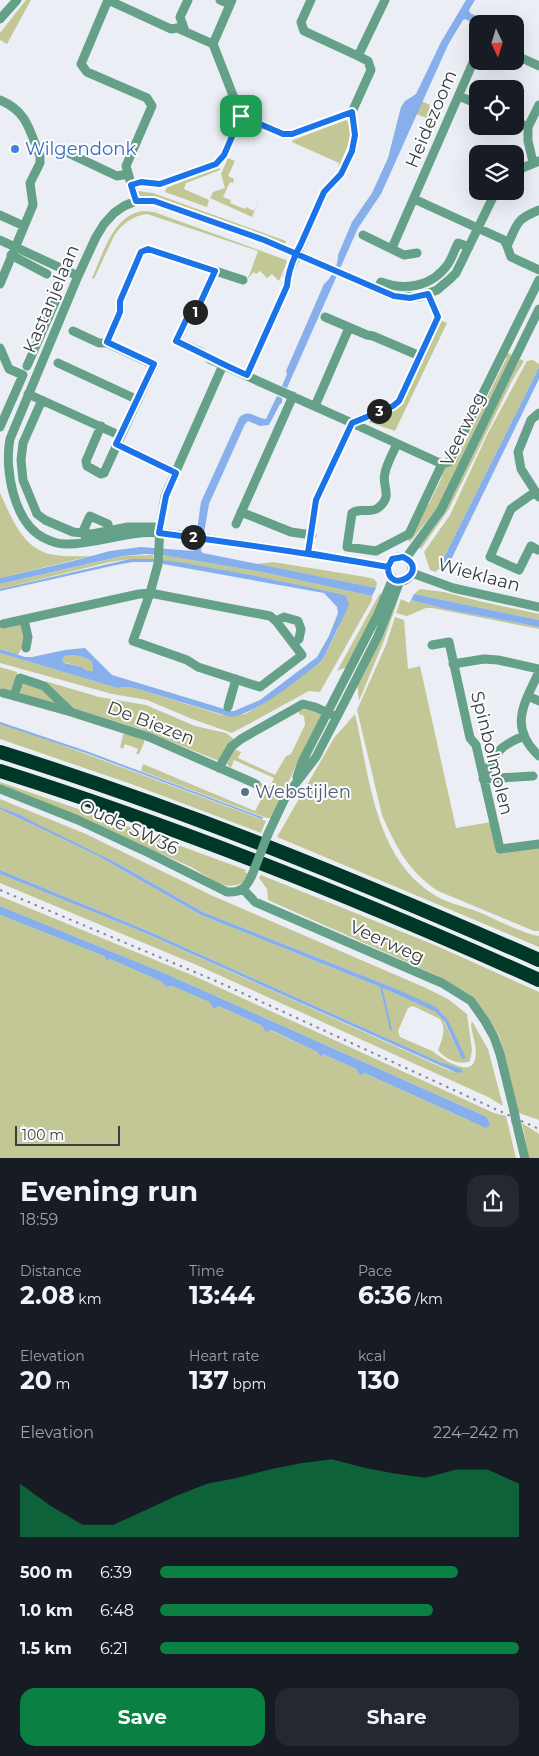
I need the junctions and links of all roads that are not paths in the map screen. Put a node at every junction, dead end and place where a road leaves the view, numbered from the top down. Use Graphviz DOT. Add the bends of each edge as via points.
graph roads {
  1 [pos="10,0"];
  2 [pos="17,0"];
  3 [pos="108,0"];
  4 [pos="188,0"];
  5 [pos="220,0"];
  6 [pos="311,0"];
  7 [pos="384,0"];
  8 [pos="231,2"];
  9 [pos="2,16"];
  10 [pos="184,31"];
  11 [pos="213,44"];
  12 [pos="358,56"];
  13 [pos="524,59"];
  14 [pos="539,66"];
  15 [pos="470,70"];
  16 [pos="459,96"];
  17 [pos="0,100"];
  18 [pos="469,100"];
  19 [pos="539,105"];
  20 [pos="352,112"];
  21 [pos="537,114"];
  22 [pos="241,116"];
  23 [pos="524,125"];
  24 [pos="528,127"];
  25 [pos="66,152"];
  26 [pos="536,161"];
  27 [pos="524,167"];
  28 [pos="128,174"];
  29 [pos="131,185"];
  30 [pos="414,199"];
  31 [pos="492,200"];
  32 [pos="136,201"];
  33 [pos="539,210"];
  34 [pos="0,215"];
  35 [pos="24,226"];
  36 [pos="478,228"];
  37 [pos="363,235"];
  38 [pos="0,240"];
  39 [pos="507,246"];
  40 [pos="469,247"];
  41 [pos="392,248"];
  42 [pos="14,251"];
  43 [pos="296,253"];
  44 [pos="417,253"];
  45 [pos="539,270"];
  46 [pos="215,271"];
  47 [pos="47,274"];
  48 [pos="78,276"];
  49 [pos="243,280"];
  50 [pos="539,280"];
  51 [pos="0,284"];
  52 [pos="379,286"];
  53 [pos="428,294"];
  54 [pos="56,300"];
  55 [pos="539,309"];
  56 [pos="52,312"];
  57 [pos="62,316"];
  58 [pos="325,318"];
  59 [pos="349,328"];
  60 [pos="74,331"];
  61 [pos="107,342"];
  62 [pos="0,348"];
  63 [pos="420,356"];
  64 [pos="42,363"];
  65 [pos="58,363"];
  66 [pos="224,365"];
  67 [pos="247,375"];
  68 [pos="28,394"];
  69 [pos="293,396"];
  70 [pos="42,400"];
  71 [pos="138,400"];
  72 [pos="315,406"];
  73 [pos="539,413"];
  74 [pos="352,423"];
  75 [pos="101,426"];
  76 [pos="0,427"];
  77 [pos="121,436"];
  78 [pos="116,444"];
  79 [pos="398,444"];
  80 [pos="4,457"];
  81 [pos="442,464"];
  82 [pos="176,473"];
  83 [pos="537,495"];
  84 [pos="241,512"];
  85 [pos="108,524"];
  86 [pos="236,524"];
  87 [pos="160,530"];
  88 [pos="312,535"];
  89 [pos="85,538"];
  90 [pos="538,550"];
  91 [pos="308,553"];
  92 [pos="406,558"];
  93 [pos="388,567"];
  94 [pos="412,573"];
  95 [pos="396,580"];
  96 [pos="150,593"];
  97 [pos="539,607"];
  98 [pos="24,620"];
  99 [pos="276,621"];
  100 [pos="3,624"];
  101 [pos="294,643"];
  102 [pos="432,645"];
  103 [pos="26,648"];
  104 [pos="453,664"];
  105 [pos="539,671"];
  106 [pos="236,679"];
  107 [pos="3,693"];
  108 [pos="14,696"];
  109 [pos="528,696"];
  110 [pos="539,701"];
  111 [pos="228,706"];
  112 [pos="71,712"];
  113 [pos="328,713"];
  114 [pos="337,717"];
  115 [pos="524,736"];
  116 [pos="0,752"];
  117 [pos="539,756"];
  118 [pos="219,768"];
  119 [pos="0,771"];
  120 [pos="483,775"];
  121 [pos="533,776"];
  122 [pos="256,784"];
  123 [pos="293,787"];
  124 [pos="0,789"];
  125 [pos="539,844"];
  126 [pos="243,889"];
  127 [pos="539,960"];
  128 [pos="539,980"];
  129 [pos="525,1158"];
  1 -- 9 [label="street"];
  2 -- 9 [label="street"];
  3 -- 10 [label="street" via="171,29"];
  3 -- 28 [label="street" via="81,64 87,72 147,98 152,106 126,166"];
  4 -- 10 [label="street" via="180,17"];
  5 -- 8 [label="street"];
  6 -- 12 [label="street" via="301,22 304,31"];
  7 -- 12 [label="street"];
  8 -- 11 [label="street"];
  10 -- 11 [label="street"];
  11 -- 22 [label="street"];
  12 -- 20 [label="street" via="368,61 371,70"];
  13 -- 14 [label="street"];
  15 -- 16 [label="street, Heidezoom"];
  16 -- 18 [label="street"];
  16 -- 30 [label="street, Heidezoom"];
  17 -- 35 [label="street" via="21,114 40,156 30,183 33,206"];
  19 -- 21 [label="street"];
  20 -- 22 [label="street" via="292,134 283,134"];
  20 -- 43 [label="street" via="355,135 352,151 341,174 324,192"];
  21 -- 24 [label="street"];
  22 -- 29 [label="street" via="224,155 216,164 160,184 141,182"];
  23 -- 24 [label="street"];
  24 -- 26 [label="street" via="528,141"];
  25 -- 28 [label="street" via="117,176"];
  26 -- 27 [label="street"];
  28 -- 29 [label="street"];
  29 -- 32 [label="street"];
  30 -- 36 [label="street"];
  30 -- 41 [label="street, Heidezoom"];
  31 -- 36 [label="street"];
  32 -- 43 [label="street" via="167,205"];
  32 -- 48 [label="street, Kastanjelaan" via="114,213 104,224"];
  33 -- 39 [label="street" via="518,221"];
  34 -- 35 [label="street"];
  35 -- 42 [label="street"];
  36 -- 39 [label="street" via="504,240"];
  36 -- 40 [label="street"];
  37 -- 41 [label="street"];
  38 -- 42 [label="street"];
  39 -- 45 [label="street" via="511,257"];
  40 -- 52 [label="street" via="458,242 440,273 424,283 406,287"];
  40 -- 53 [label="street" via="456,273"];
  41 -- 44 [label="street" via="404,254"];
  42 -- 47 [label="street"];
  42 -- 48 [label="street"];
  42 -- 51 [label="street"];
  43 -- 52 [label="street"];
  43 -- 67 [label="street" via="287,286"];
  46 -- 49 [label="street"];
  46 -- 61 [label="street" via="148,249 141,252"];
  46 -- 66 [label="street" via="197,310 187,318 176,341"];
  48 -- 57 [label="street, Kastanjelaan"];
  50 -- 81 [label="street" via="449,462"];
  52 -- 53 [label="street" via="394,296 410,298"];
  53 -- 63 [label="street" via="438,317"];
  54 -- 56 [label="street, Kastanjelaan"];
  55 -- 92 [label="street, Veerweg" via="441,510"];
  56 -- 57 [label="street"];
  56 -- 64 [label="street, Kastanjelaan" via="29,362"];
  57 -- 64 [label="street, Kastanjelaan"];
  58 -- 59 [label="street"];
  59 -- 63 [label="street"];
  59 -- 72 [label="street"];
  60 -- 61 [label="street" via="99,343"];
  61 -- 71 [label="street" via="154,364"];
  62 -- 76 [label="street" via="9,369 21,380"];
  63 -- 74 [label="street" via="399,401"];
  64 -- 68 [label="street, Kastanjelaan"];
  65 -- 71 [label="street"];
  66 -- 67 [label="street"];
  66 -- 82 [label="street"];
  67 -- 69 [label="street"];
  68 -- 70 [label="street"];
  68 -- 80 [label="street, Kastanjelaan"];
  69 -- 72 [label="street"];
  69 -- 84 [label="street"];
  70 -- 75 [label="street"];
  70 -- 89 [label="street, Kastanjelaan" via="22,449 20,460 24,480 37,514"];
  71 -- 77 [label="street"];
  72 -- 74 [label="street"];
  73 -- 83 [label="street" via="532,420 518,452 520,469"];
  74 -- 79 [label="street"];
  74 -- 88 [label="street" via="316,500"];
  75 -- 77 [label="street"];
  75 -- 78 [label="street" via="86,461 87,466 104,473"];
  77 -- 78 [label="street"];
  78 -- 82 [label="street"];
  79 -- 81 [label="street"];
  79 -- 81 [label="street" via="384,474 385,501 374,511 355,510 352,513 347,547 376,551 409,534"];
  80 -- 89 [label="street, Kastanjelaan" via="14,494 29,527 43,538 64,545"];
  82 -- 87 [label="street" via="166,496"];
  83 -- 90 [label="street" via="511,509 490,557 519,570 531,546"];
  84 -- 86 [label="street"];
  84 -- 88 [label="street" via="291,532"];
  85 -- 89 [label="street" via="90,516 84,529"];
  87 -- 89 [label="street, Kastanjelaan" via="142,526"];
  87 -- 91 [label="street, Kastanjelaan"];
  87 -- 96 [label="street" via="158,559"];
  88 -- 91 [label="street"];
  91 -- 93 [label="street, Kastanjelaan"];
  92 -- 93 [label="street" via="395,558"];
  92 -- 94 [label="street" via="412,564"];
  93 -- 95 [label="street"];
  94 -- 95 [label="street" via="408,578"];
  94 -- 97 [label="street, Wieklaan" via="453,588"];
  95 -- 113 [label="street"];
  95 -- 114 [label="street" via="378,636"];
  96 -- 98 [label="street"];
  96 -- 99 [label="street" via="270,616"];
  96 -- 106 [label="street" via="133,641"];
  98 -- 100 [label="street"];
  98 -- 103 [label="street" via="28,637"];
  99 -- 101 [label="street"];
  99 -- 101 [label="street" via="284,617 298,621 300,639"];
  101 -- 106 [label="street" via="302,654 260,687"];
  102 -- 104 [label="street, Spinbolmolen" via="448,642"];
  104 -- 105 [label="street" via="498,660"];
  104 -- 120 [label="street, Spinbolmolen" via="470,738 476,745"];
  105 -- 109 [label="street"];
  106 -- 111 [label="street"];
  107 -- 108 [label="street"];
  108 -- 112 [label="street, De Biezen"];
  108 -- 112 [label="street, De Biezen" via="20,678 44,686"];
  109 -- 110 [label="street"];
  109 -- 115 [label="street" via="521,713"];
  112 -- 118 [label="street, De Biezen" via="150,738"];
  113 -- 114 [label="street"];
  113 -- 118 [label="street" via="303,704 284,713 233,744"];
  113 -- 123 [label="street" via="302,762"];
  114 -- 123 [label="street" via="316,757"];
  115 -- 117 [label="street"];
  115 -- 120 [label="street" via="501,747"];
  116 -- 127 [label="highway" via="234,834"];
  118 -- 122 [label="street, De Biezen"];
  119 -- 128 [label="highway" via="206,842"];
  120 -- 121 [label="street"];
  120 -- 125 [label="street, Spinbolmolen" via="500,849"];
  123 -- 126 [label="street, bridge"];
  124 -- 126 [label="street, Oude SW36" via="78,820 221,890 234,893"];
  126 -- 129 [label="street, Veerweg, bridge" via="255,902 442,983 471,1001 486,1021 500,1054"];
}
